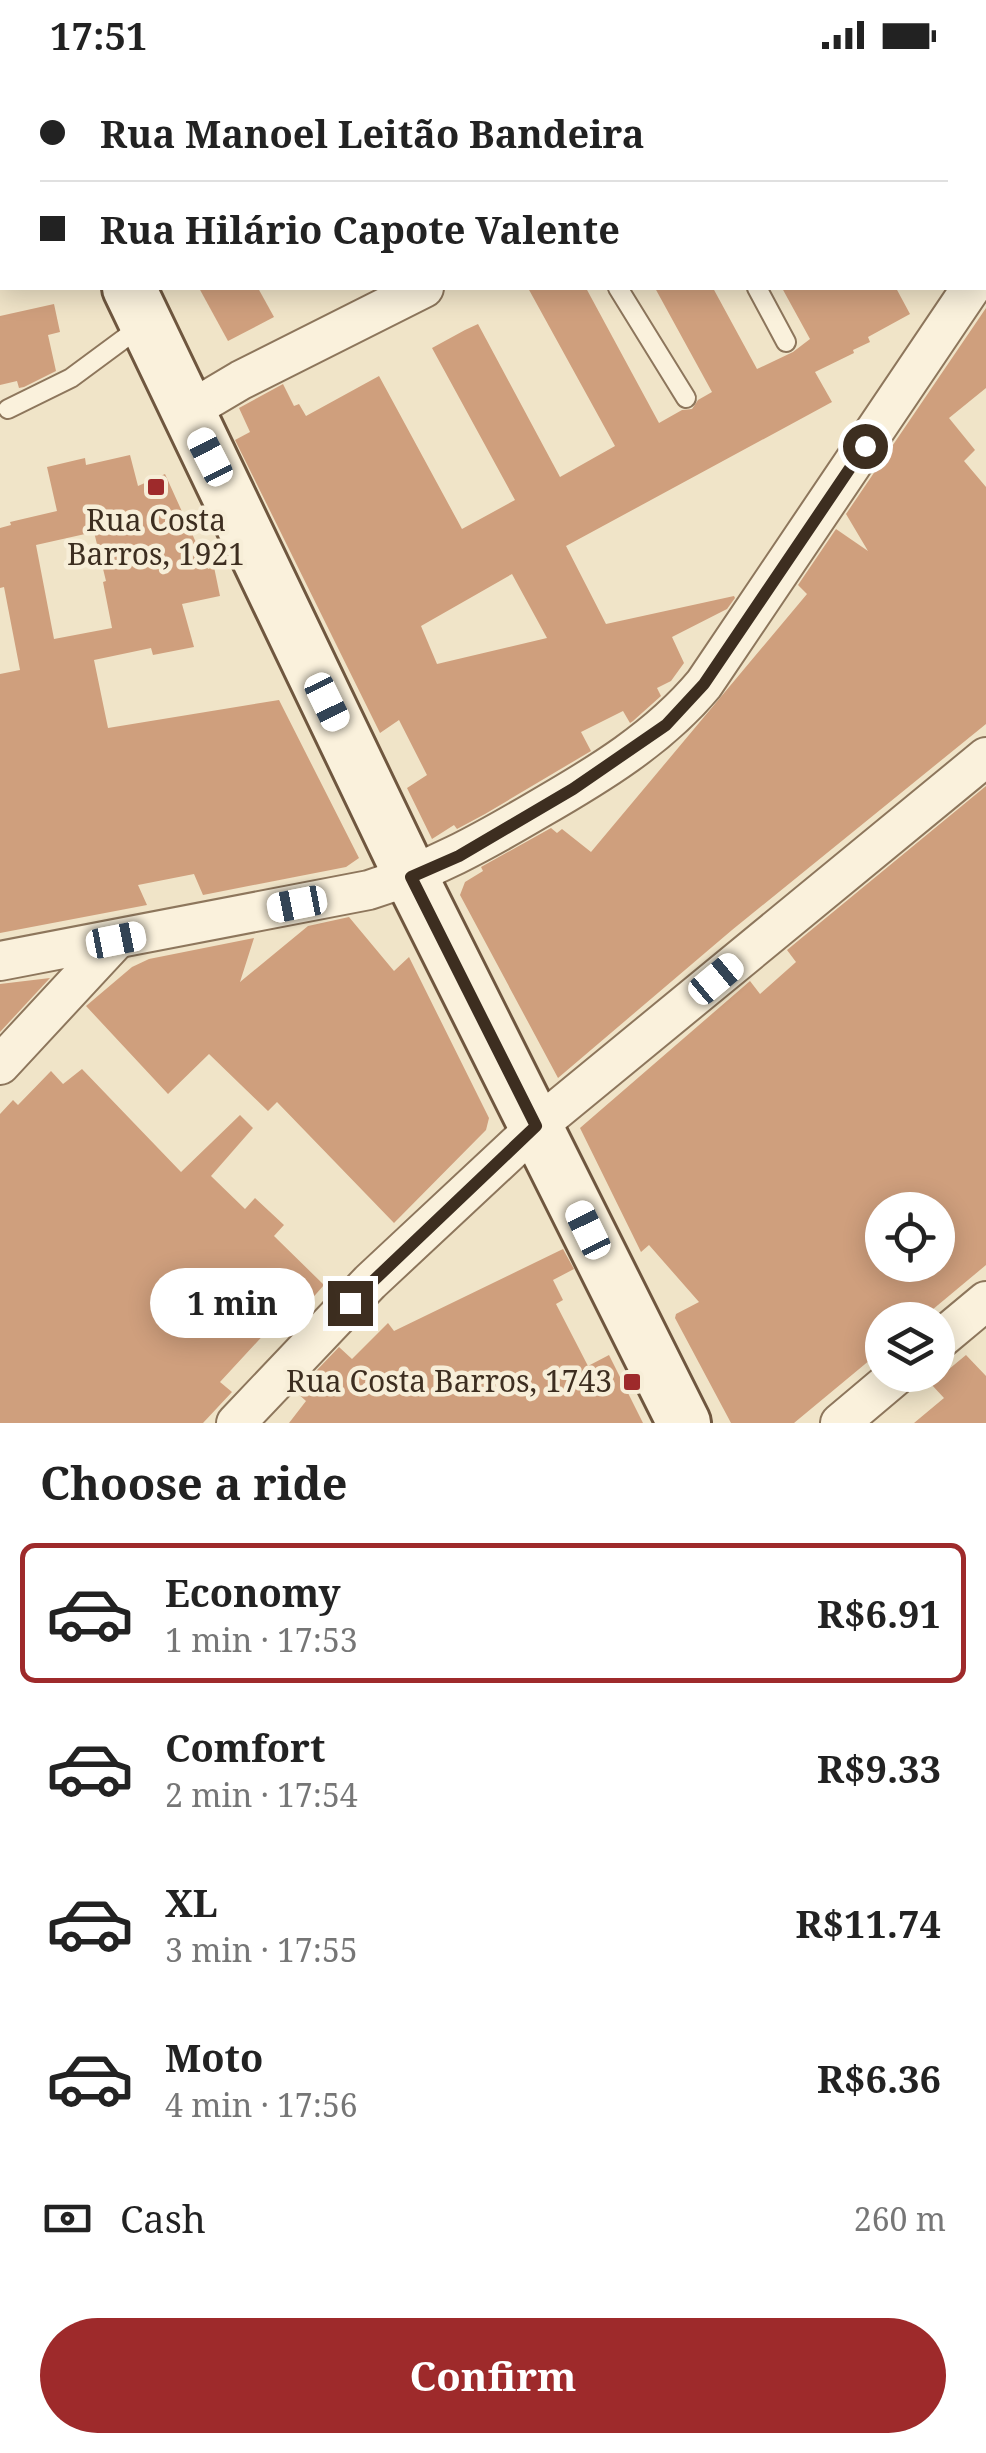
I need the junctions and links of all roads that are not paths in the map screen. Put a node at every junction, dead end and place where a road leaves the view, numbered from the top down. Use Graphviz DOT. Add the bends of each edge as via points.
graph roads {
  1 [pos="420,290"];
  2 [pos="619,290"];
  3 [pos="757,290"];
  4 [pos="970,290"];
  5 [pos="136,306"];
  6 [pos="786,342"];
  7 [pos="686,398"];
  8 [pos="8,409"];
  9 [pos="187,412"];
  10 [pos="986,758"];
  11 [pos="411,877"];
  12 [pos="116,940"];
  13 [pos="0,961"];
  14 [pos="0,1065"];
  15 [pos="536,1126"];
  16 [pos="986,1301"];
  17 [pos="955,1327"];
  18 [pos="877,1392"];
  19 [pos="236,1423"];
  20 [pos="684,1423"];
  21 [pos="840,1423"];
  1 -- 9 [label="street"];
  2 -- 7 [label="lane"];
  3 -- 6 [label="lane"];
  4 -- 11 [label="street" via="685,706 573,789"];
  5 -- 8 [label="lane" via="71,378"];
  5 -- 9 [label="main road"];
  9 -- 11 [label="main road"];
  10 -- 15 [label="street"];
  11 -- 12 [label="street"];
  11 -- 15 [label="main road"];
  12 -- 13 [label="street"];
  12 -- 14 [label="street"];
  15 -- 19 [label="street" via="370,1282"];
  15 -- 20 [label="main road"];
  16 -- 17 [label="street"];
  18 -- 21 [label="street"];
}
